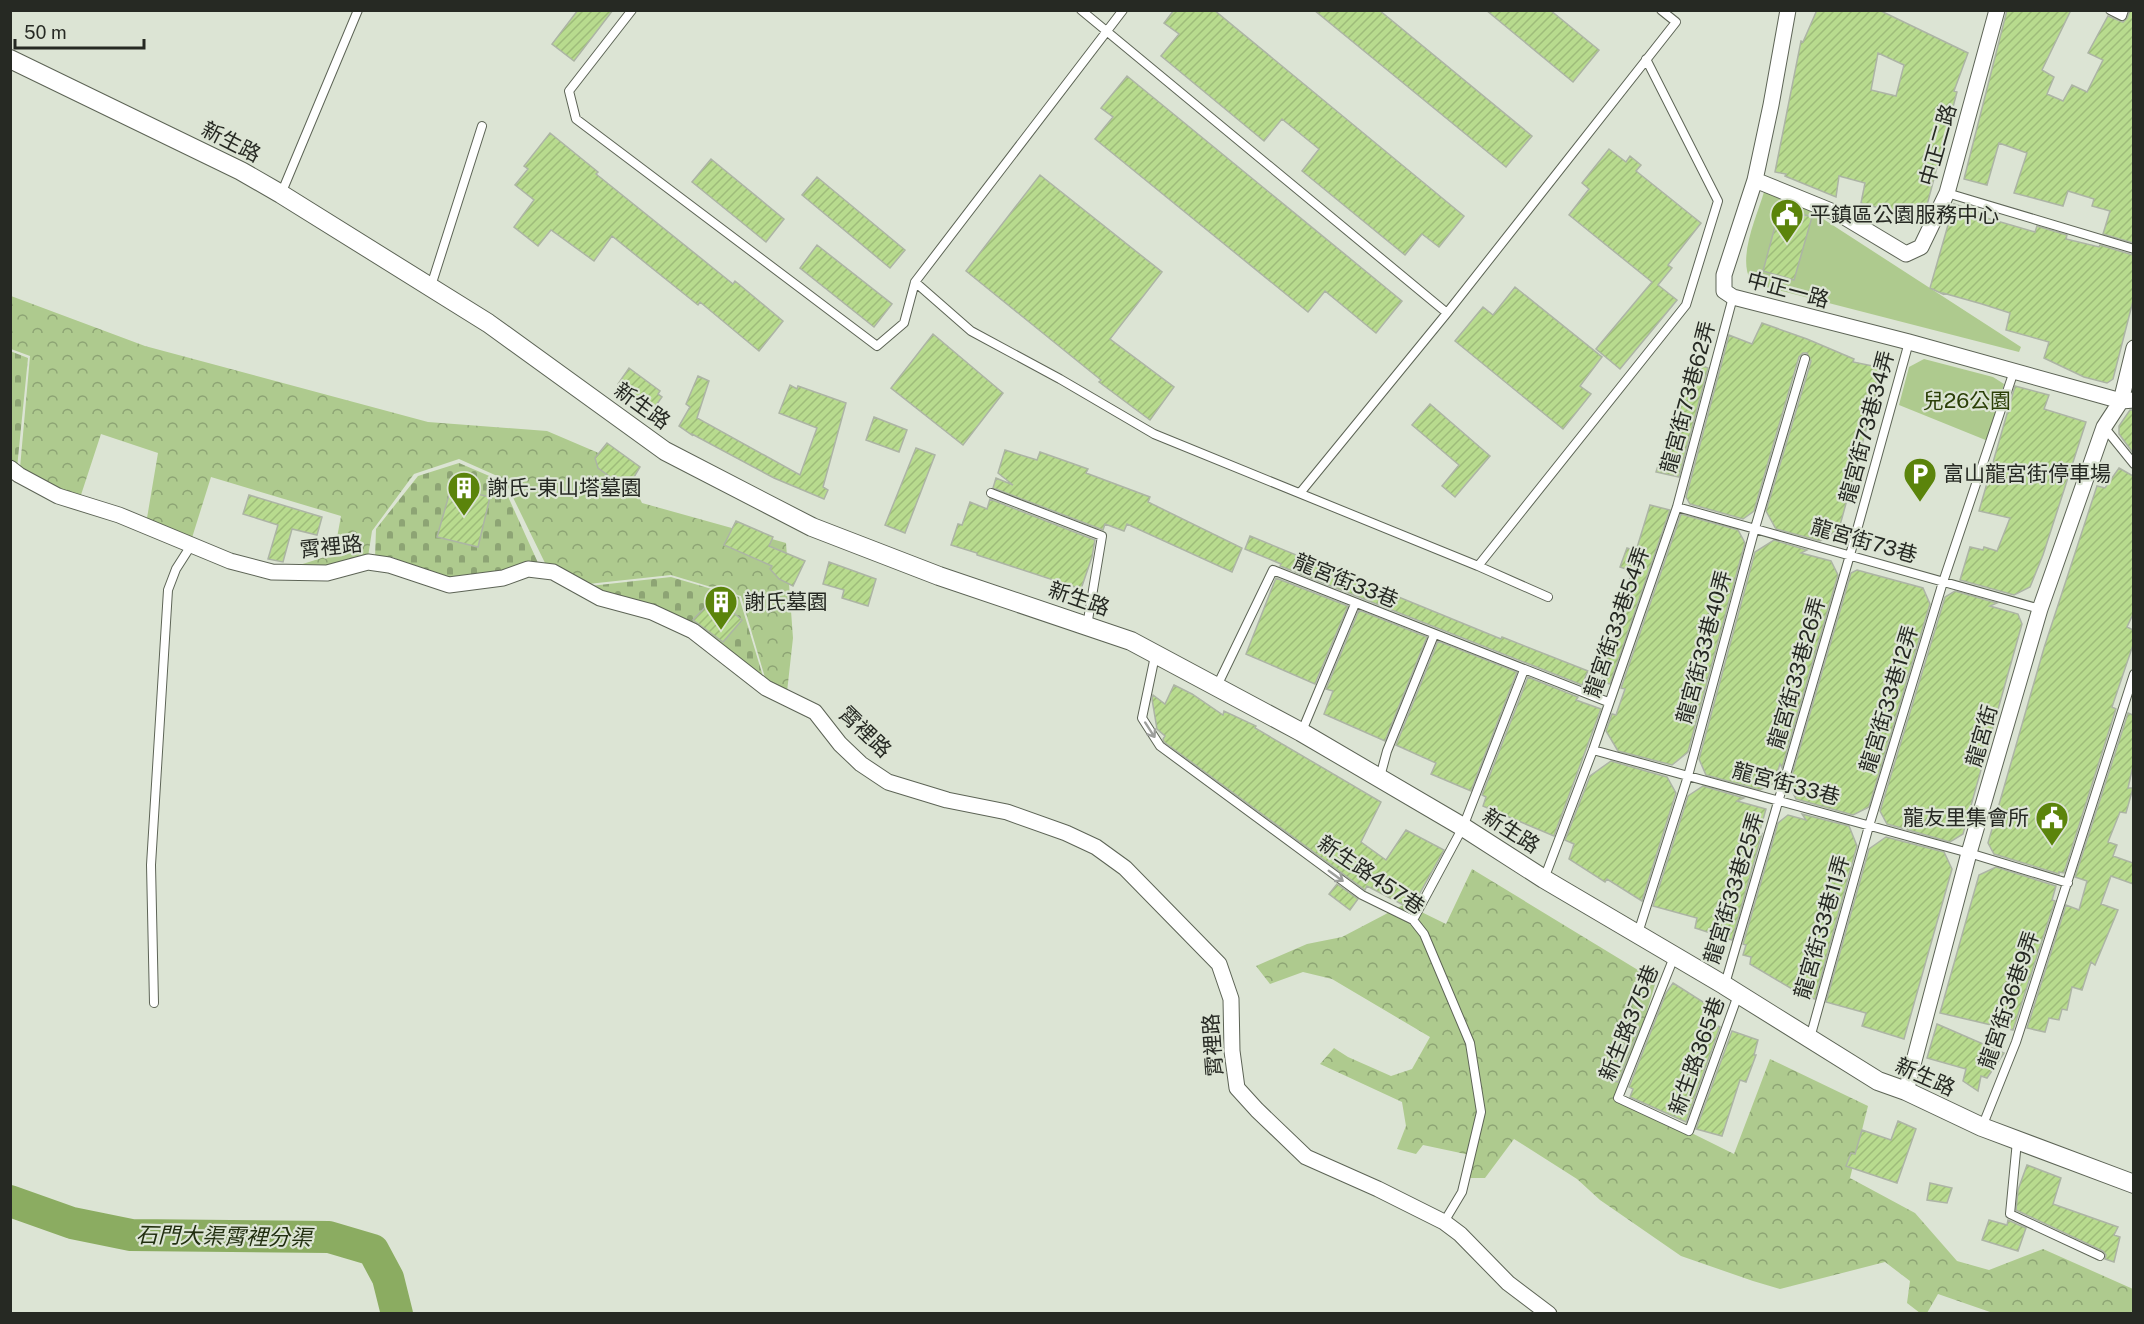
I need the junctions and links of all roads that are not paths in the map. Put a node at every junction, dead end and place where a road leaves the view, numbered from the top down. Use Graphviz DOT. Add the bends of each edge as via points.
graph roads {
  1 [pos="357,10"];
  2 [pos="632,10"];
  3 [pos="1081,10"];
  4 [pos="1123,10"];
  5 [pos="1661,10"];
  6 [pos="1788,10"];
  7 [pos="1997,10"];
  8 [pos="2110,10"];
  9 [pos="2124,10"];
  10 [pos="1106,31"];
  11 [pos="10,59"];
  12 [pos="1646,59"];
  13 [pos="482,126"];
  14 [pos="1755,180"];
  15 [pos="1947,193"];
  16 [pos="281,194"];
  17 [pos="2133,249"];
  18 [pos="915,282"];
  19 [pos="431,286"];
  20 [pos="1733,297"];
  21 [pos="1447,313"];
  22 [pos="1909,342"];
  23 [pos="2133,348"];
  24 [pos="1805,359"];
  25 [pos="2014,371"];
  26 [pos="2127,401"];
  27 [pos="2104,427"];
  28 [pos="2133,464"];
  29 [pos="10,468"];
  30 [pos="991,493"];
  31 [pos="1300,493"];
  32 [pos="1677,507"];
  33 [pos="1755,528"];
  34 [pos="192,544"];
  35 [pos="1850,555"];
  36 [pos="1478,566"];
  37 [pos="1943,582"];
  38 [pos="1548,597"];
  39 [pos="1354,604"];
  40 [pos="2040,609"];
  41 [pos="1087,626"];
  42 [pos="1434,635"];
  43 [pos="1155,654"];
  44 [pos="1524,670"];
  45 [pos="2133,674"];
  46 [pos="1217,686"];
  47 [pos="1608,702"];
  48 [pos="1301,732"];
  49 [pos="1593,750"];
  50 [pos="1688,776"];
  51 [pos="1379,778"];
  52 [pos="1779,801"];
  53 [pos="1869,826"];
  54 [pos="1462,827"];
  55 [pos="1969,853"];
  56 [pos="1544,879"];
  57 [pos="2068,883"];
  58 [pos="1413,920"];
  59 [pos="1638,933"];
  60 [pos="1675,955"];
  61 [pos="1731,989"];
  62 [pos="154,1003"];
  63 [pos="1810,1038"];
  64 [pos="1906,1091"];
  65 [pos="1656,1116"];
  66 [pos="1982,1127"];
  67 [pos="2017,1140"];
  68 [pos="2133,1184"];
  69 [pos="1444,1222"];
  70 [pos="2100,1256"];
  71 [pos="1549,1314"];
  1 -- 16 [label="lane"];
  2 -- 18 [label="lane" via="569,91 576,119 877,346 904,323"];
  3 -- 10 [label="lane"];
  4 -- 10 [label="lane"];
  5 -- 12 [label="lane" via="1676,21"];
  6 -- 14 [label="street, 中正一路"];
  7 -- 15 [label="street, 中正二路"];
  8 -- 9 [label="lane" via="2122,16"];
  10 -- 18 [label="lane"];
  10 -- 21 [label="lane"];
  11 -- 16 [label="street, 新生路"];
  12 -- 21 [label="lane"];
  12 -- 36 [label="lane" via="1718,201 1686,305"];
  13 -- 19 [label="lane"];
  14 -- 15 [label="street, 中正二路" via="1841,215 1906,254 1921,247"];
  14 -- 20 [label="street, 中正一路" via="1724,275 1724,291"];
  15 -- 17 [label="lane"];
  16 -- 19 [label="street, 新生路"];
  18 -- 31 [label="lane" via="971,331 1154,434"];
  19 -- 41 [label="street, 新生路" via="488,322 665,451 764,503 812,527 939,576"];
  20 -- 22 [label="street, 中正一路"];
  20 -- 32 [label="lane, 龍宮街73巷62弄"];
  21 -- 31 [label="lane"];
  22 -- 25 [label="street, 中正一路"];
  22 -- 35 [label="lane, 龍宮街73巷34弄"];
  23 -- 26 [label="street"];
  24 -- 33 [label="lane, 龍宮街33巷40弄"];
  25 -- 26 [label="street, 中正一路"];
  25 -- 37 [label="lane, 龍宮街33巷12弄"];
  26 -- 27 [label="street, 龍宮街"];
  27 -- 28 [label="lane"];
  27 -- 40 [label="street, 龍宮街"];
  29 -- 34 [label="street, 霄裡路" via="58,496"];
  30 -- 41 [label="lane" via="1102,536"];
  31 -- 36 [label="lane"];
  32 -- 33 [label="lane, 龍宮街73巷"];
  32 -- 47 [label="lane, 龍宮街33巷54弄"];
  33 -- 35 [label="lane, 龍宮街73巷"];
  33 -- 50 [label="lane, 龍宮街33巷40弄"];
  34 -- 62 [label="lane" via="168,590 151,865"];
  34 -- 69 [label="street, 霄裡路" via="230,561 272,572 327,573 368,562 449,585 502,578 528,569 553,572 600,598 652,612 693,631 766,688 815,712 840,744 888,782 946,800 1007,812 1096,848 1125,868 1219,964 1231,999 1237,1088 1257,1110 1306,1157"];
  35 -- 37 [label="lane, 龍宮街73巷"];
  35 -- 52 [label="lane, 龍宮街33巷26弄"];
  36 -- 38 [label="lane"];
  37 -- 40 [label="lane, 龍宮街73巷"];
  37 -- 53 [label="lane, 龍宮街33巷12弄"];
  39 -- 42 [label="lane, 龍宮街33巷"];
  39 -- 46 [label="lane, 龍宮街33巷" via="1273,570"];
  39 -- 48 [label="lane"];
  40 -- 55 [label="street, 龍宮街"];
  41 -- 43 [label="street, 新生路"];
  42 -- 44 [label="lane, 龍宮街33巷"];
  42 -- 51 [label="lane"];
  43 -- 46 [label="street, 新生路"];
  43 -- 58 [label="lane, 新生路457巷, one-way" via="1142,718 1160,746 1362,895"];
  44 -- 47 [label="lane, 龍宮街33巷"];
  44 -- 54 [label="lane"];
  45 -- 57 [label="lane, 龍宮街36巷9弄"];
  46 -- 48 [label="street, 新生路"];
  47 -- 49 [label="lane, 龍宮街33巷54弄"];
  48 -- 51 [label="street, 新生路"];
  49 -- 50 [label="lane, 龍宮街33巷"];
  49 -- 56 [label="lane, 龍宮街33巷54弄"];
  50 -- 52 [label="lane, 龍宮街33巷"];
  50 -- 59 [label="lane, 龍宮街33巷40弄"];
  51 -- 54 [label="street, 新生路"];
  52 -- 53 [label="lane, 龍宮街33巷"];
  52 -- 61 [label="lane, 龍宮街33巷25弄"];
  53 -- 55 [label="lane, 龍宮街33巷"];
  53 -- 63 [label="lane, 龍宮街33巷11弄"];
  54 -- 56 [label="street, 新生路"];
  54 -- 58 [label="lane"];
  55 -- 57 [label="lane, 龍宮街33巷"];
  55 -- 64 [label="street, 龍宮街"];
  56 -- 59 [label="street, 新生路"];
  57 -- 66 [label="lane, 龍宮街36巷9弄" via="2016,1042"];
  58 -- 69 [label="lane, 新生路457巷" via="1424,934 1470,1043 1481,1112 1462,1192"];
  59 -- 60 [label="street, 新生路"];
  60 -- 61 [label="street, 新生路"];
  60 -- 65 [label="lane, 新生路375巷" via="1618,1098"];
  61 -- 63 [label="street, 新生路"];
  61 -- 65 [label="lane, 新生路365巷" via="1689,1131"];
  63 -- 64 [label="street, 新生路" via="1878,1081"];
  64 -- 66 [label="street, 新生路"];
  66 -- 67 [label="street, 新生路"];
  67 -- 68 [label="street, 新生路"];
  67 -- 70 [label="lane" via="2010,1214"];
  69 -- 71 [label="street, 霄裡路" via="1508,1283"];
}
